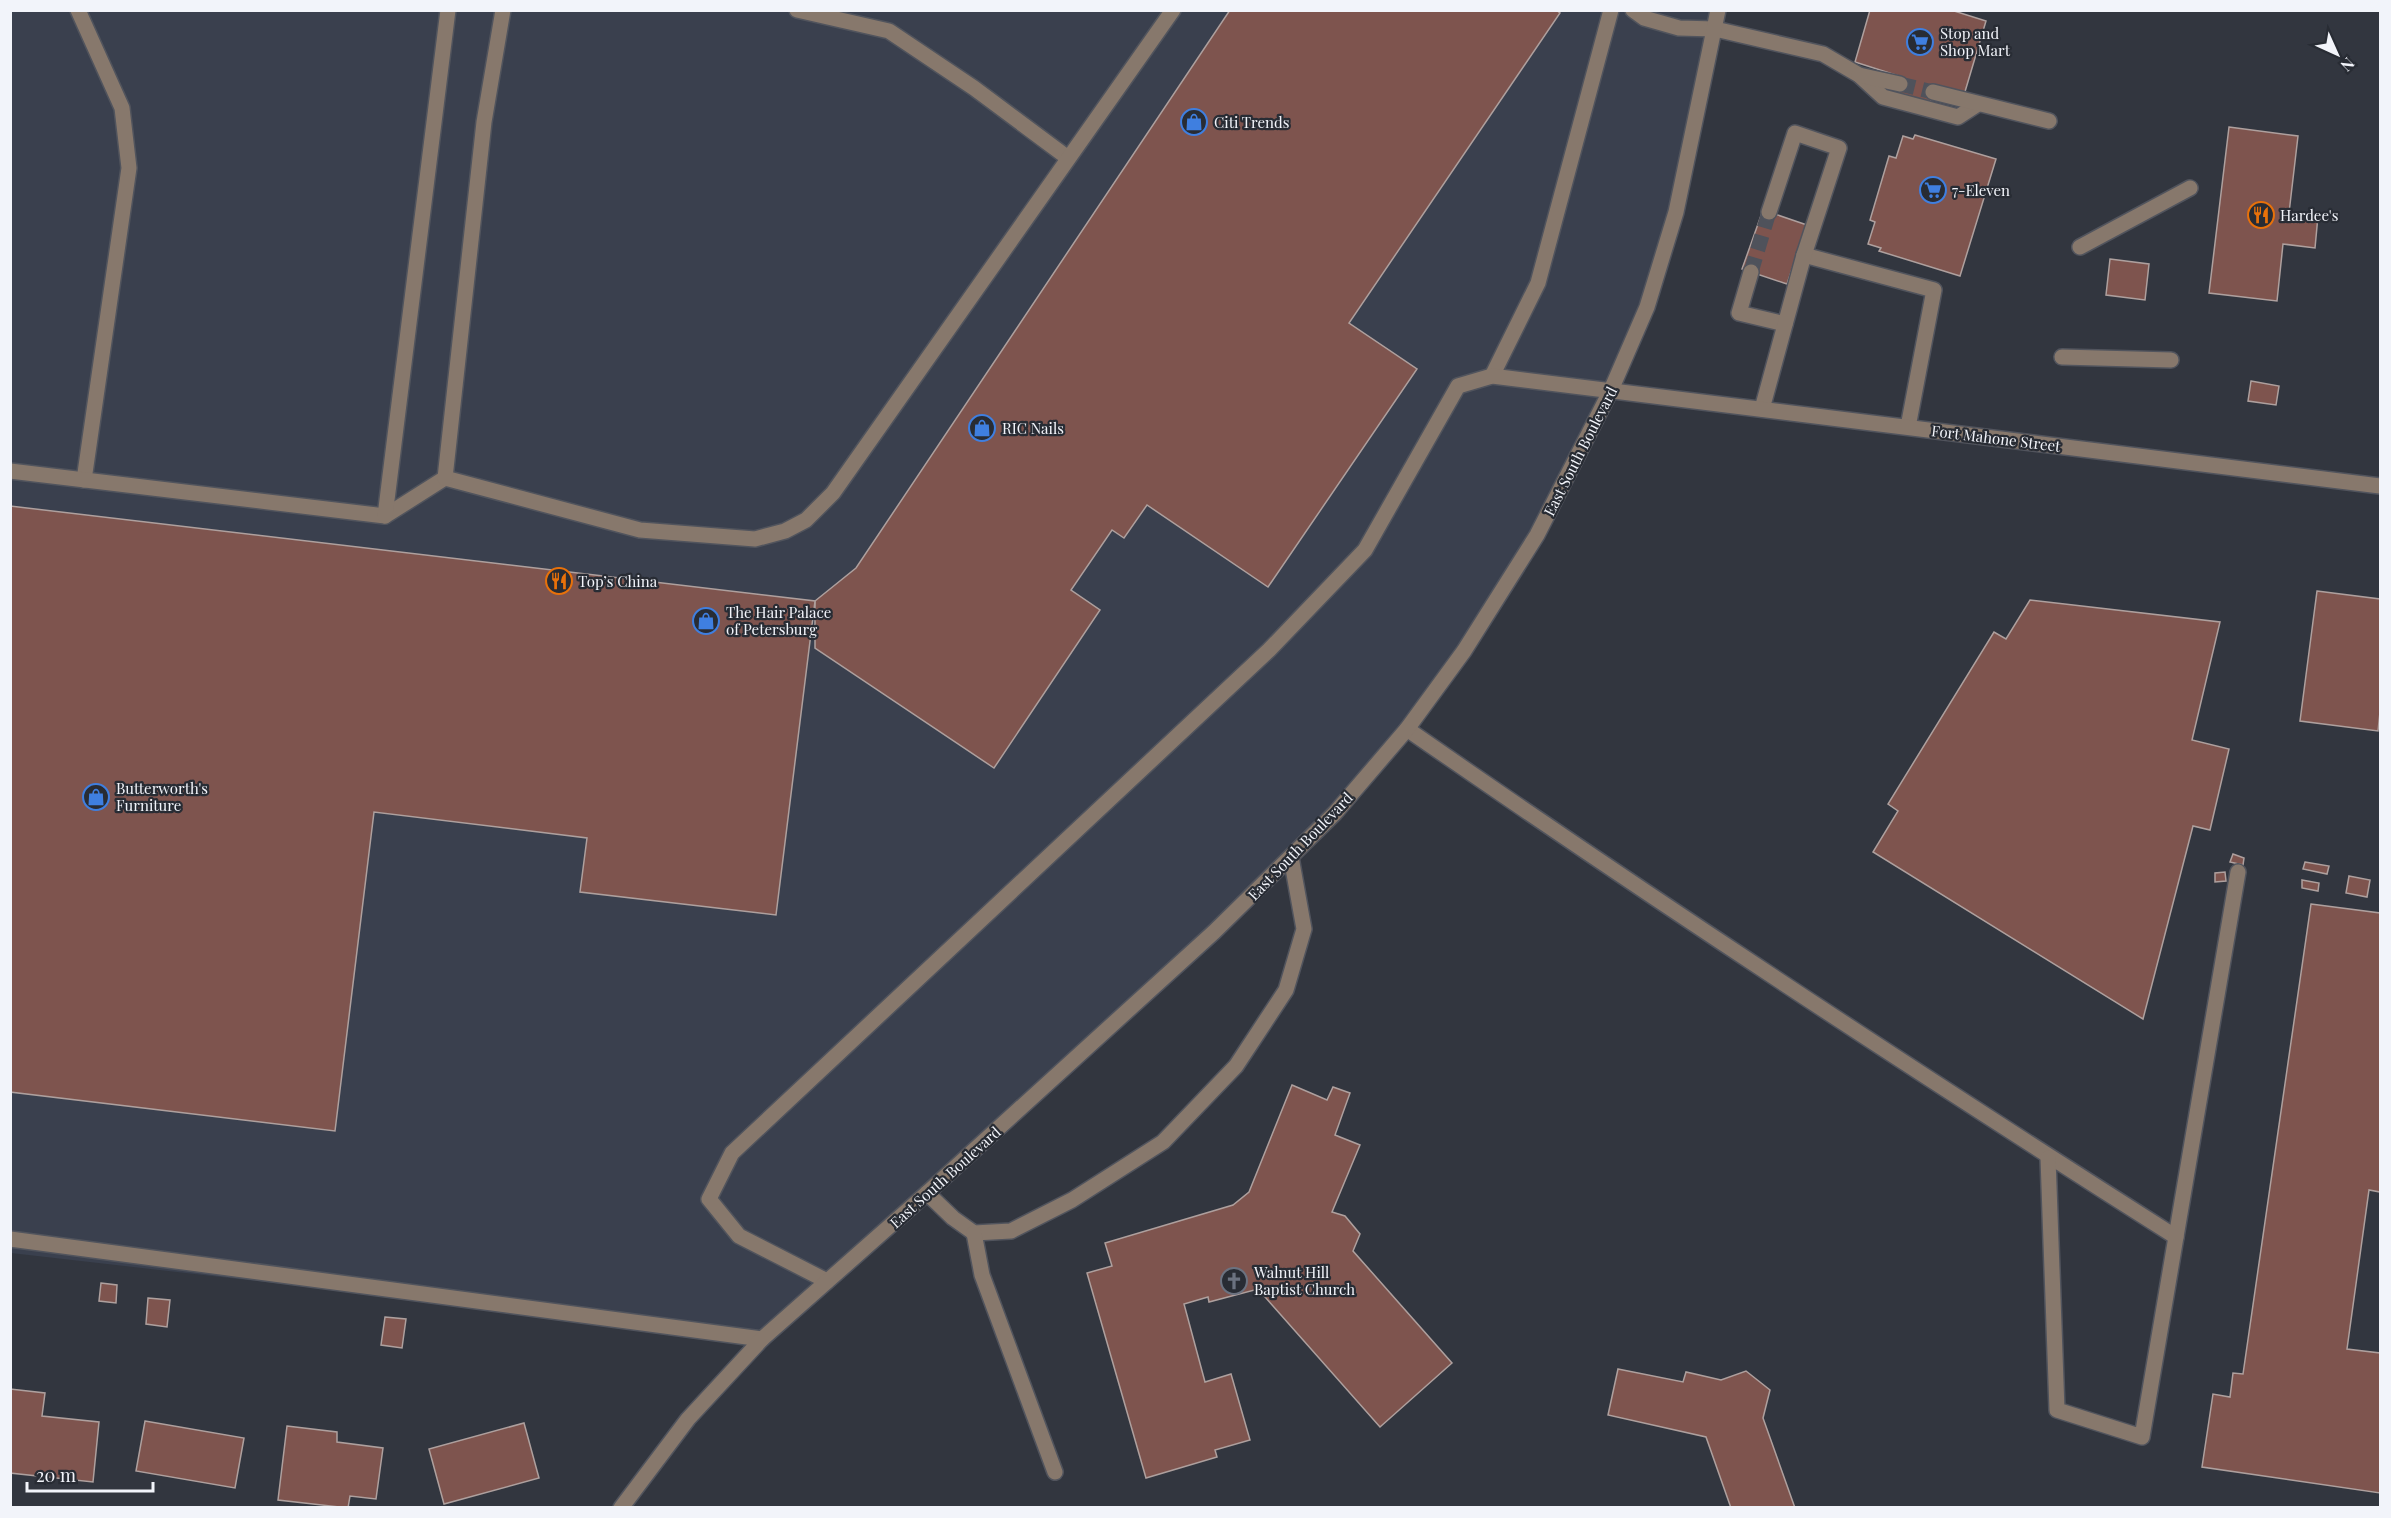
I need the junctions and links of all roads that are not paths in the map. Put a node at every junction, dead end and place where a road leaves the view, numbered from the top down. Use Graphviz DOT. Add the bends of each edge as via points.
graph roads {
  1 [pos="78,10"];
  2 [pos="448,10"];
  3 [pos="503,10"];
  4 [pos="797,10"];
  5 [pos="1173,10"];
  6 [pos="1611,10"];
  7 [pos="1633,10"];
  8 [pos="1718,10"];
  9 [pos="1715,29"];
  10 [pos="1859,75"];
  11 [pos="1900,84"];
  12 [pos="1933,92"];
  13 [pos="1978,104"];
  14 [pos="2049,121"];
  15 [pos="1068,158"];
  16 [pos="2190,188"];
  17 [pos="1769,212"];
  18 [pos="2080,248"];
  19 [pos="1804,255"];
  20 [pos="1751,272"];
  21 [pos="1785,324"];
  22 [pos="2062,357"];
  23 [pos="2171,360"];
  24 [pos="1492,376"];
  25 [pos="1611,390"];
  26 [pos="1762,409"];
  27 [pos="1908,427"];
  28 [pos="10,471"];
  29 [pos="445,478"];
  30 [pos="84,480"];
  31 [pos="2380,486"];
  32 [pos="385,516"];
  33 [pos="1407,729"];
  34 [pos="1291,857"];
  35 [pos="2238,872"];
  36 [pos="2048,1158"];
  37 [pos="927,1193"];
  38 [pos="974,1233"];
  39 [pos="2176,1237"];
  40 [pos="10,1239"];
  41 [pos="827,1281"];
  42 [pos="762,1339"];
  43 [pos="1055,1472"];
  44 [pos="621,1508"];
  1 -- 30 [label="street" via="122,108 129,168"];
  2 -- 32 [label="street"];
  3 -- 29 [label="street" via="484,122"];
  4 -- 15 [label="street" via="889,31"];
  5 -- 15 [label="street"];
  6 -- 24 [label="street" via="1538,284"];
  7 -- 9 [label="street" via="1644,18 1679,28"];
  8 -- 9 [label="street, East South Boulevard"];
  9 -- 10 [label="street" via="1824,54"];
  9 -- 25 [label="street, East South Boulevard" via="1676,212 1647,307"];
  10 -- 11 [label="street"];
  10 -- 13 [label="street" via="1883,97 1958,117"];
  12 -- 13 [label="street"];
  13 -- 14 [label="street"];
  15 -- 29 [label="street" via="833,493 806,520 785,531 755,539 640,530"];
  16 -- 18 [label="street"];
  17 -- 19 [label="street" via="1794,133 1839,148"];
  19 -- 21 [label="street"];
  19 -- 27 [label="street" via="1935,290"];
  20 -- 21 [label="street" via="1739,313"];
  21 -- 26 [label="street"];
  22 -- 23 [label="street"];
  24 -- 25 [label="street, Fort Mahone Street"];
  24 -- 41 [label="street" via="1458,386 1365,550 1269,650 732,1153 709,1199 739,1236"];
  25 -- 26 [label="street, Fort Mahone Street"];
  25 -- 33 [label="street, East South Boulevard" via="1537,536 1464,651"];
  26 -- 27 [label="street, Fort Mahone Street"];
  27 -- 31 [label="street, Fort Mahone Street"];
  28 -- 30 [label="street"];
  29 -- 32 [label="street"];
  30 -- 32 [label="street"];
  33 -- 34 [label="street, East South Boulevard" via="1335,813"];
  33 -- 36 [label="street"];
  34 -- 37 [label="street, East South Boulevard"];
  34 -- 38 [label="street" via="1304,929 1286,990 1236,1066 1163,1142 1072,1200 1011,1231"];
  35 -- 39 [label="street"];
  36 -- 39 [label="street"];
  36 -- 39 [label="street" via="2057,1410 2142,1437"];
  37 -- 38 [label="street"];
  37 -- 41 [label="street, East South Boulevard"];
  38 -- 43 [label="street" via="982,1275"];
  40 -- 42 [label="street"];
  41 -- 42 [label="street, East South Boulevard"];
  42 -- 44 [label="street, East South Boulevard" via="688,1419"];
}
